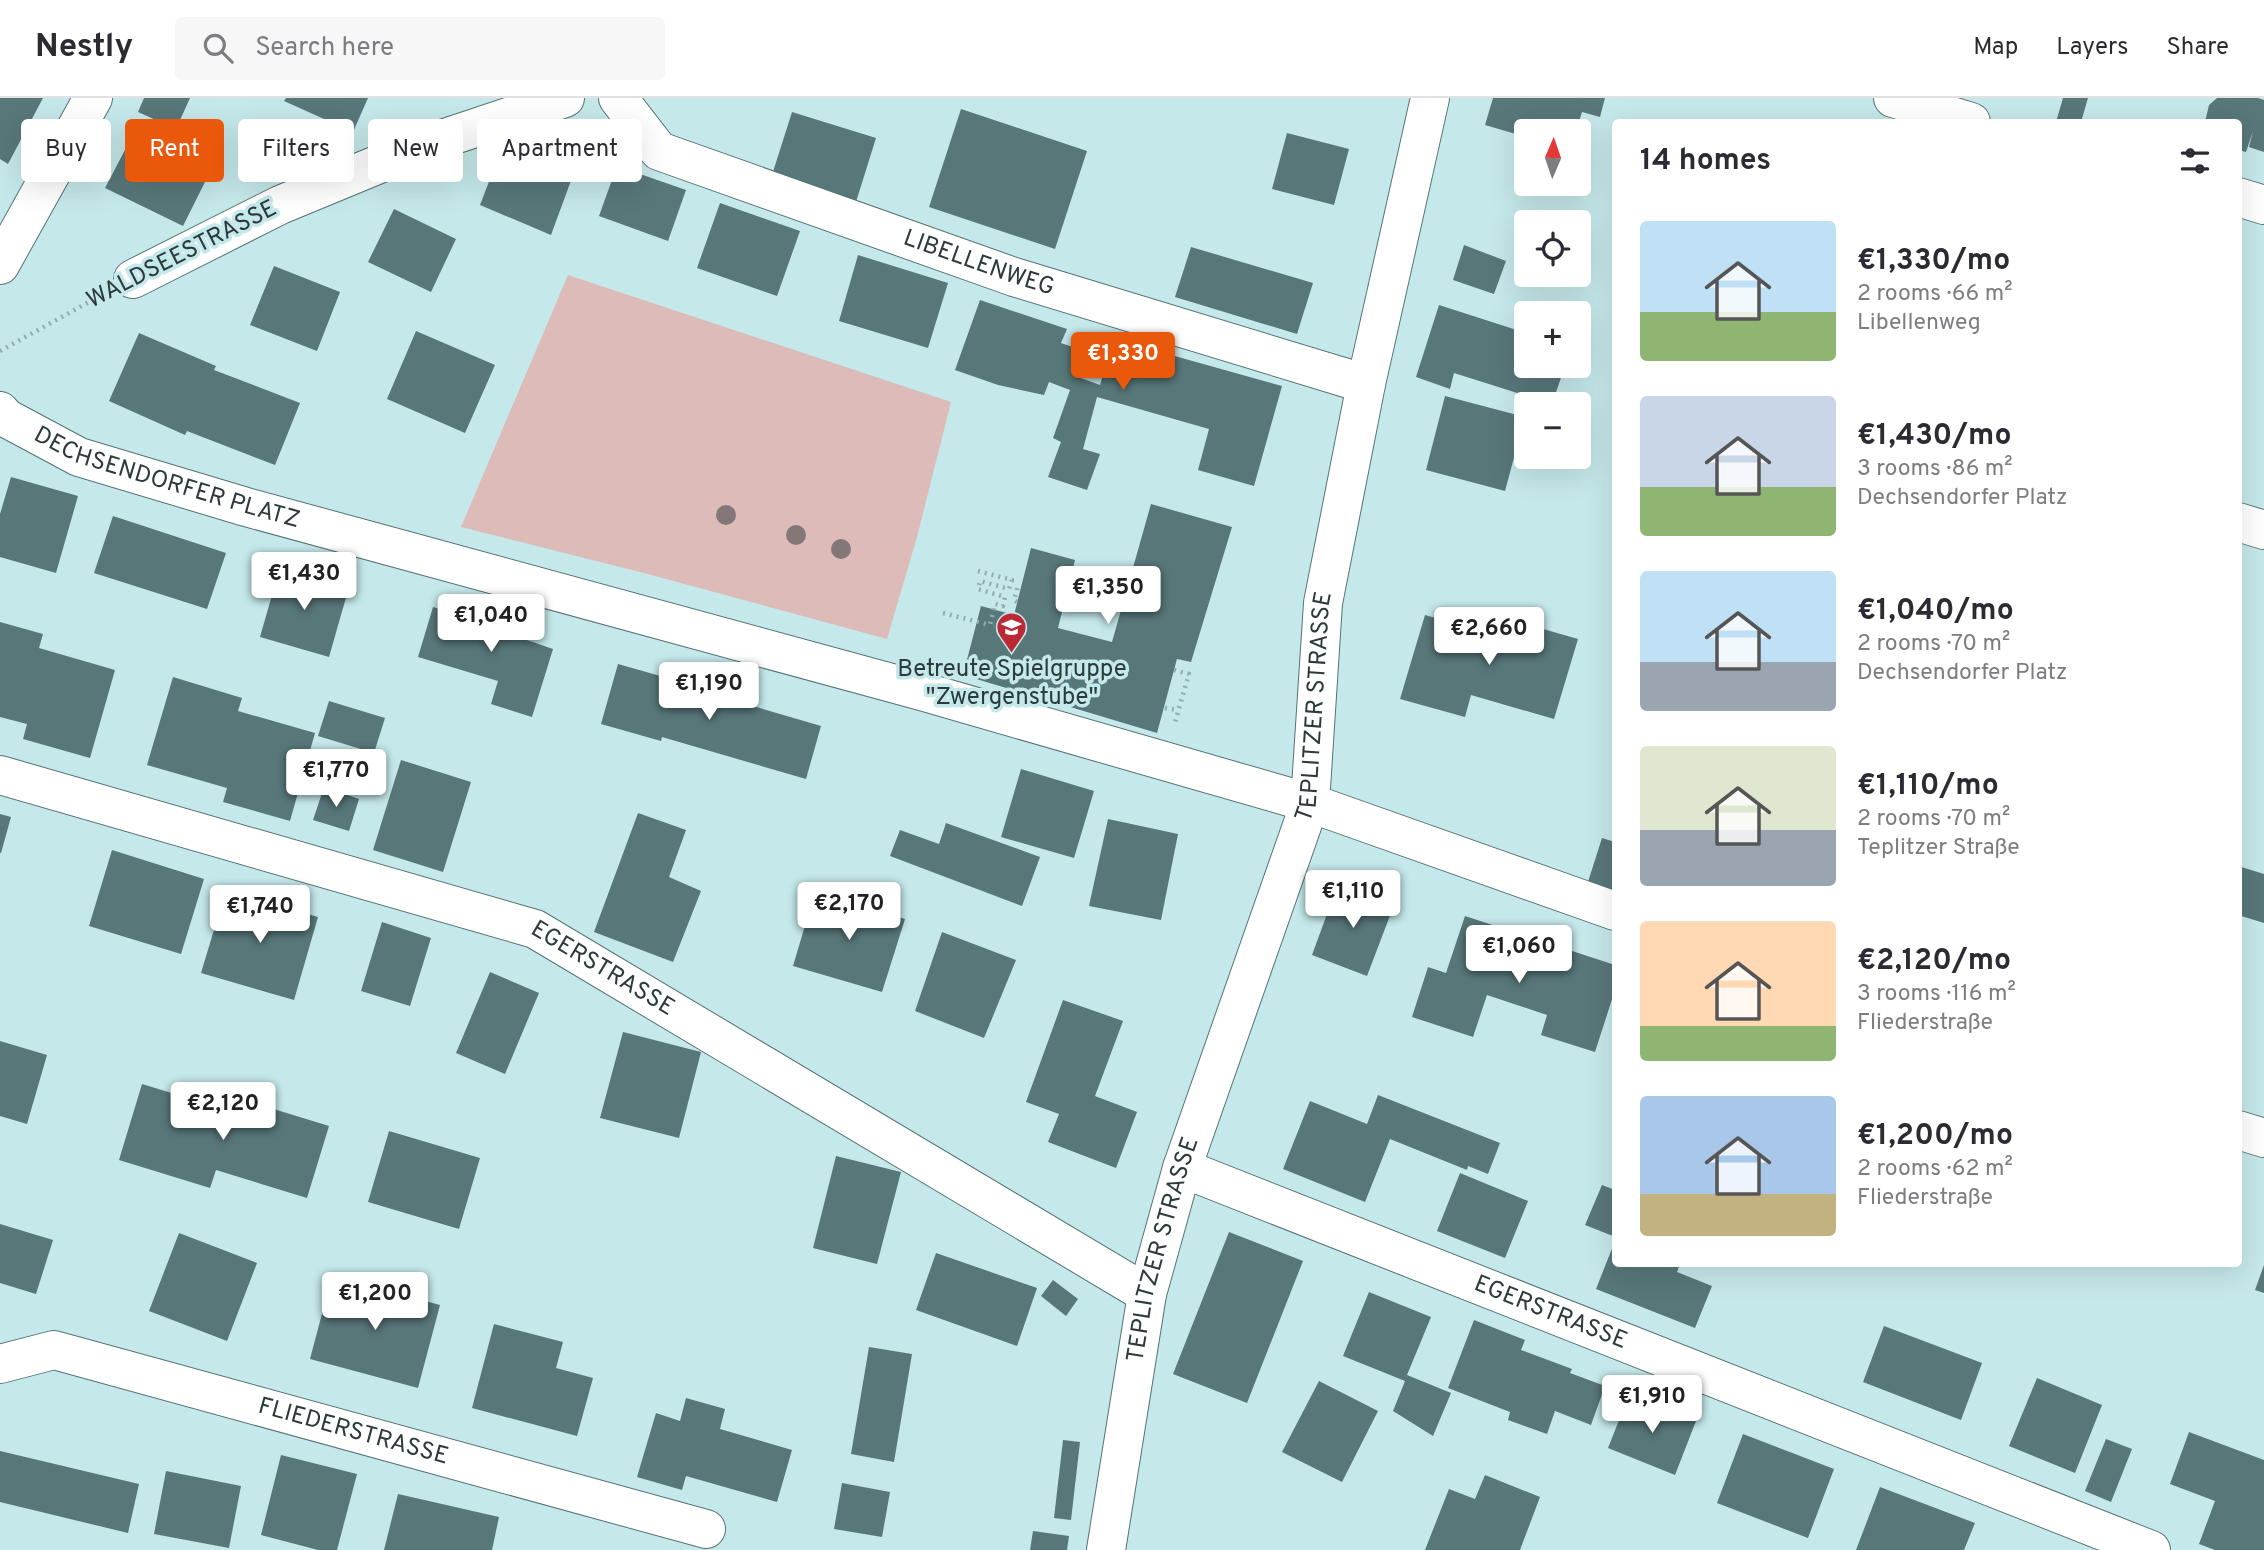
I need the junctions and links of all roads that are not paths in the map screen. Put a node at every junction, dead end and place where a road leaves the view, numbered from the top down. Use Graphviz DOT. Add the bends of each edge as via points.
graph roads {
  1 [pos="93,98"];
  2 [pos="565,98"];
  3 [pos="618,98"];
  4 [pos="1430,98"];
  5 [pos="1910,110"];
  6 [pos="1956,119"];
  7 [pos="2242,198"];
  8 [pos="2264,205"];
  9 [pos="0,265"];
  10 [pos="133,279"];
  11 [pos="1366,384"];
  12 [pos="0,411"];
  13 [pos="2242,523"];
  14 [pos="2264,530"];
  15 [pos="0,775"];
  16 [pos="1310,803"];
  17 [pos="1612,910"];
  18 [pos="2242,1131"];
  19 [pos="2264,1138"];
  20 [pos="1182,1168"];
  21 [pos="1147,1294"];
  22 [pos="0,1364"];
  23 [pos="706,1529"];
  24 [pos="1106,1550"];
  25 [pos="2151,1550"];
  1 -- 9 [label="street"];
  2 -- 10 [label="street, WALDSEESTRASSE" via="429,144 280,205"];
  3 -- 11 [label="street, LIBELLENWEG" via="659,151 1014,277"];
  4 -- 11 [label="street, TEPLITZER STRASSE"];
  5 -- 6 [label="street"];
  7 -- 8 [label="street"];
  11 -- 16 [label="street, TEPLITZER STRASSE" via="1323,603"];
  12 -- 16 [label="street, DECHSENDORFER PLATZ" via="79,457"];
  13 -- 14 [label="street"];
  15 -- 21 [label="street, EGERSTRASSE" via="535,929"];
  16 -- 17 [label="street, DECHSENDORFER PLATZ"];
  16 -- 20 [label="street, TEPLITZER STRASSE"];
  18 -- 19 [label="street"];
  20 -- 21 [label="street, TEPLITZER STRASSE"];
  20 -- 25 [label="street, EGERSTRASSE"];
  21 -- 24 [label="street, TEPLITZER STRASSE"];
  22 -- 23 [label="street, FLIEDERSTRASSE" via="54,1350"];
}
